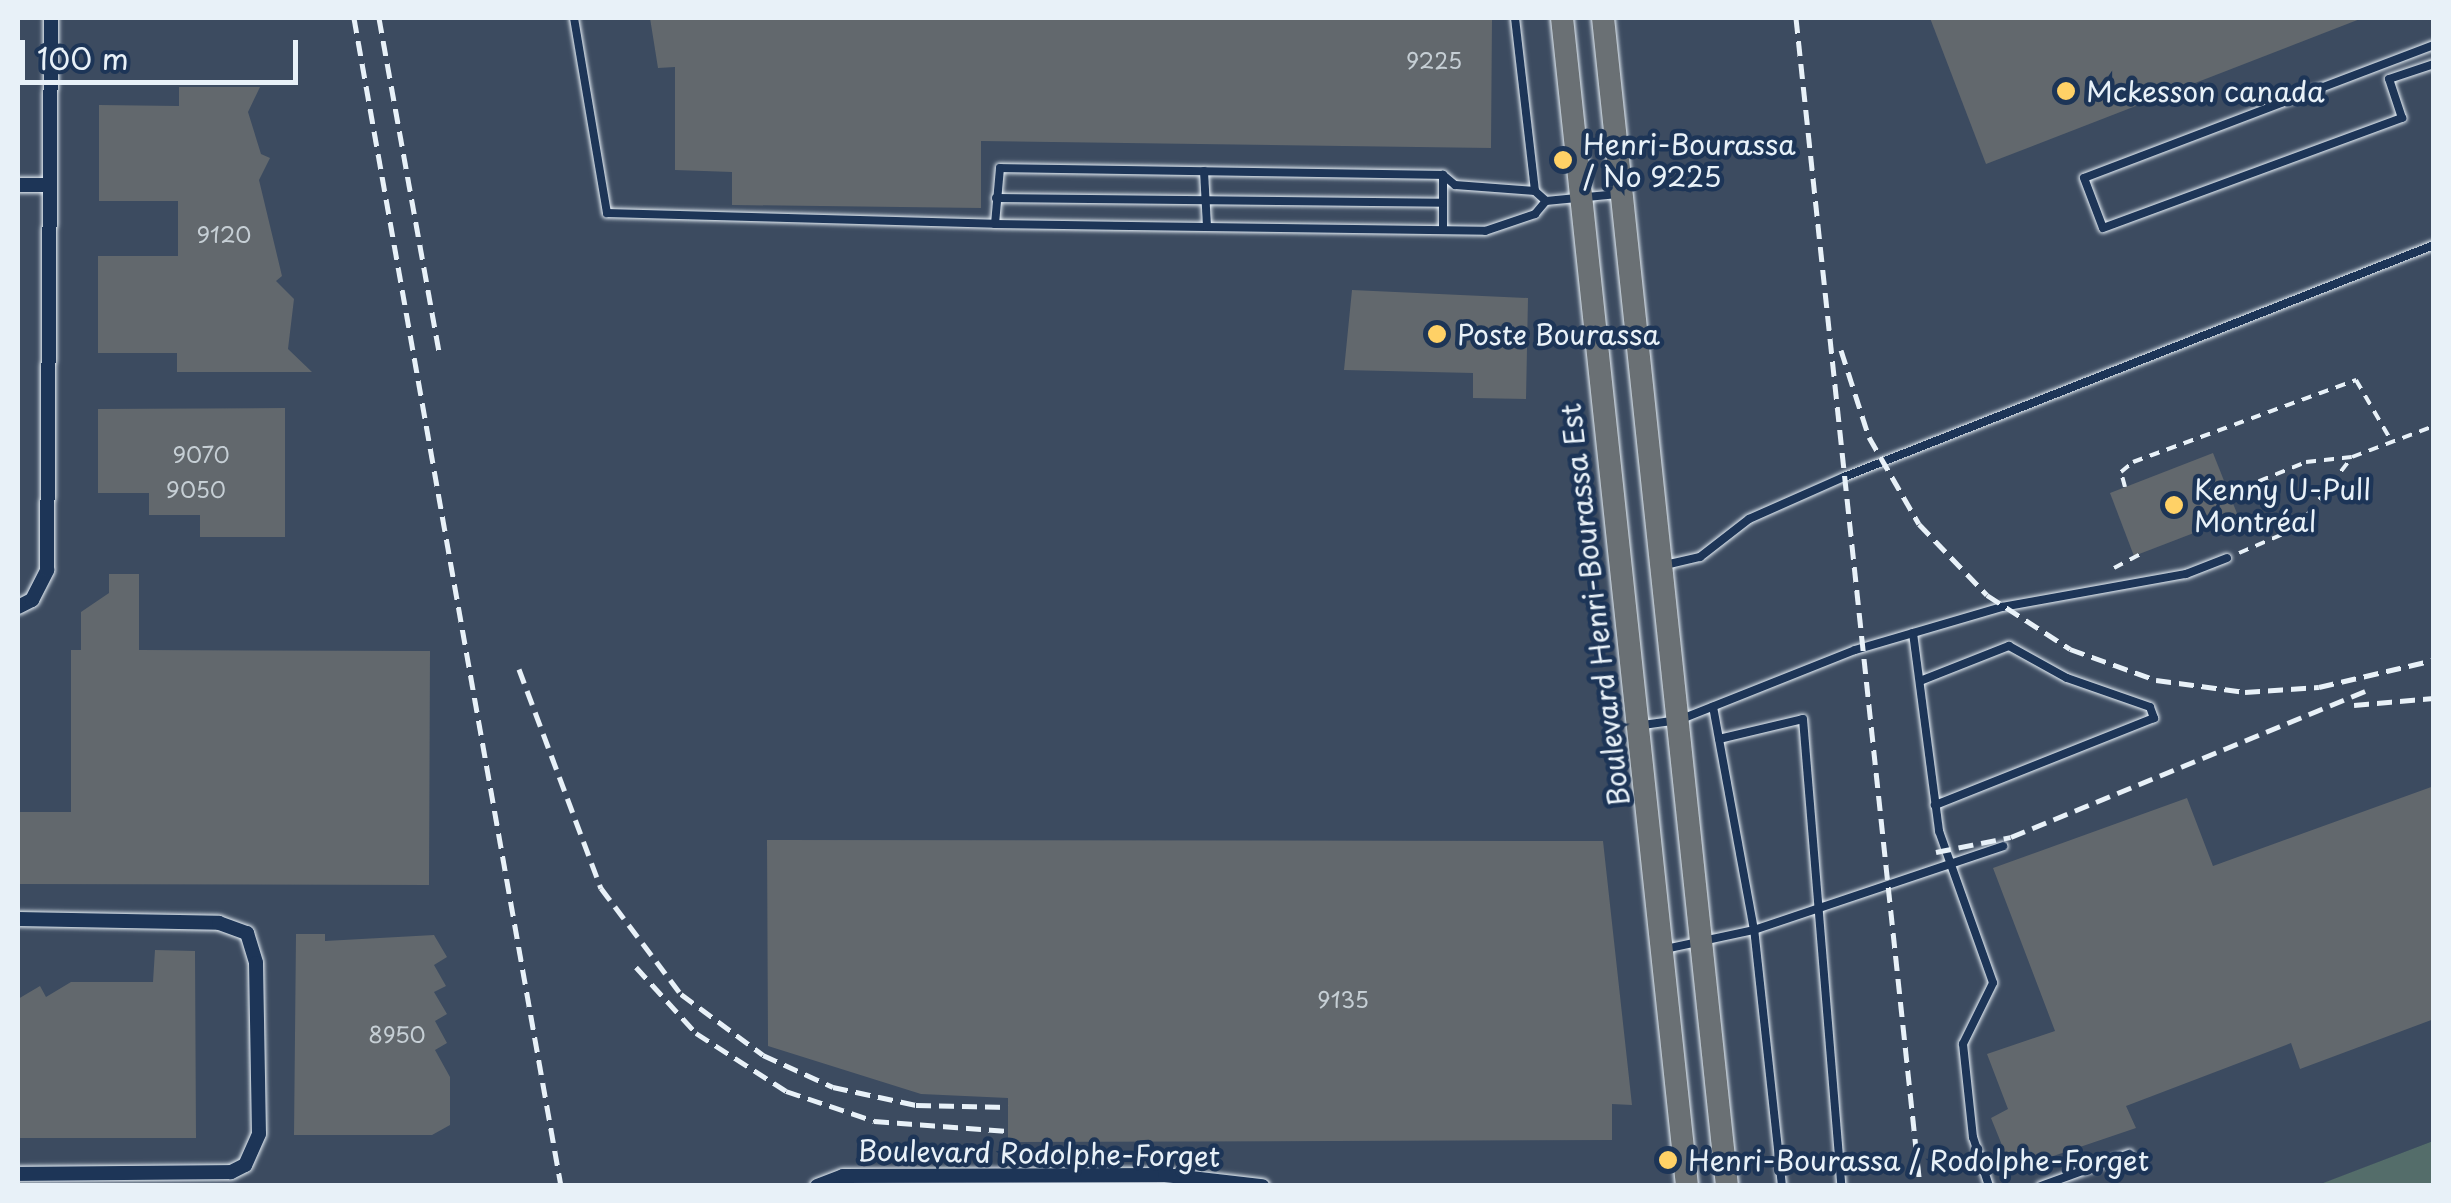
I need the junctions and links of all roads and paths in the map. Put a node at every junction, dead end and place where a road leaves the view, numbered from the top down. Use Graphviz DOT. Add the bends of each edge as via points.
graph roads {
  1 [pos="50,18"];
  2 [pos="574,18"];
  3 [pos="1515,18"];
  4 [pos="1562,18"];
  5 [pos="1603,18"];
  6 [pos="2434,45"];
  7 [pos="2434,64"];
  8 [pos="1204,171"];
  9 [pos="1443,174"];
  10 [pos="48,184"];
  11 [pos="18,185"];
  12 [pos="1534,191"];
  13 [pos="1622,194"];
  14 [pos="996,198"];
  15 [pos="1583,199"];
  16 [pos="1206,200"];
  17 [pos="1546,201"];
  18 [pos="1442,203"];
  19 [pos="995,224"];
  20 [pos="1207,226"];
  21 [pos="1443,230"];
  22 [pos="2434,245"];
  23 [pos="2434,426"];
  24 [pos="2392,442"];
  25 [pos="2352,457"];
  26 [pos="2126,487"];
  27 [pos="2242,488"];
  28 [pos="2140,554"];
  29 [pos="2227,558"];
  30 [pos="1662,566"];
  31 [pos="2114,568"];
  32 [pos="18,607"];
  33 [pos="1913,633"];
  34 [pos="1920,681"];
  35 [pos="1713,707"];
  36 [pos="1680,720"];
  37 [pos="1638,726"];
  38 [pos="1719,739"];
  39 [pos="1936,805"];
  40 [pos="2003,846"];
  41 [pos="1950,862"];
  42 [pos="1815,911"];
  43 [pos="18,920"];
  44 [pos="1754,930"];
  45 [pos="1704,943"];
  46 [pos="1665,949"];
  47 [pos="2129,1154"];
  48 [pos="18,1174"];
  49 [pos="823,1182"];
  50 [pos="1262,1186"];
  51 [pos="1687,1186"];
  52 [pos="1727,1186"];
  53 [pos="1782,1186"];
  54 [pos="1841,1186"];
  55 [pos="1989,1186"];
  56 [pos="2041,1186"];
  1 -- 10 [label="street"];
  2 -- 19 [label="lane" via="607,213"];
  3 -- 12 [label="lane"];
  4 -- 15 [label="main road, Boulevard Henri-Bourassa Est"];
  5 -- 13 [label="main road"];
  6 -- 7 [label="lane" via="2084,178 2104,228 2402,118 2389,79"];
  8 -- 9 [label="lane"];
  8 -- 14 [label="lane" via="1000,168"];
  8 -- 16 [label="lane"];
  9 -- 12 [label="lane" via="1455,185"];
  9 -- 18 [label="lane"];
  10 -- 11 [label="street"];
  10 -- 32 [label="street" via="48,570 32,600"];
  12 -- 17 [label="lane"];
  13 -- 15 [label="lane"];
  13 -- 30 [label="main road"];
  14 -- 16 [label="lane"];
  14 -- 19 [label="lane"];
  15 -- 17 [label="lane"];
  15 -- 37 [label="main road, Boulevard Henri-Bourassa Est"];
  16 -- 18 [label="lane"];
  16 -- 20 [label="lane"];
  17 -- 21 [label="lane" via="1535,214 1486,231"];
  18 -- 21 [label="lane"];
  19 -- 20 [label="lane"];
  20 -- 21 [label="lane"];
  22 -- 30 [label="lane" via="1844,477 1748,519 1700,557"];
  23 -- 24 [label="path"];
  24 -- 25 [label="path"];
  24 -- 26 [label="path" via="2356,380 2133,462 2121,472"];
  25 -- 27 [label="path" via="2306,462"];
  25 -- 29 [label="path" via="2297,528"];
  28 -- 31 [label="path"];
  29 -- 33 [label="lane" via="2186,574 2020,602"];
  30 -- 36 [label="main road"];
  33 -- 34 [label="lane"];
  33 -- 35 [label="lane"];
  34 -- 39 [label="lane"];
  34 -- 39 [label="lane" via="2009,646 2067,678 2150,707 2154,718"];
  35 -- 36 [label="lane"];
  35 -- 38 [label="lane"];
  36 -- 37 [label="lane"];
  36 -- 45 [label="main road"];
  37 -- 46 [label="main road, Boulevard Henri-Bourassa Est"];
  38 -- 42 [label="lane" via="1802,719"];
  38 -- 44 [label="lane"];
  39 -- 41 [label="lane"];
  40 -- 41 [label="lane"];
  41 -- 42 [label="lane"];
  41 -- 55 [label="lane" via="1994,982 1964,1044 1972,1138"];
  42 -- 44 [label="lane"];
  42 -- 54 [label="lane"];
  43 -- 48 [label="street" via="219,923 248,933 256,963 259,1134 245,1165 231,1172"];
  44 -- 45 [label="lane"];
  44 -- 53 [label="lane"];
  45 -- 46 [label="lane"];
  45 -- 52 [label="main road"];
  46 -- 51 [label="main road, Boulevard Henri-Bourassa Est"];
  47 -- 56 [label="lane"];
  49 -- 50 [label="street, Boulevard Rodolphe-Forget" via="1165,1175"];
}
